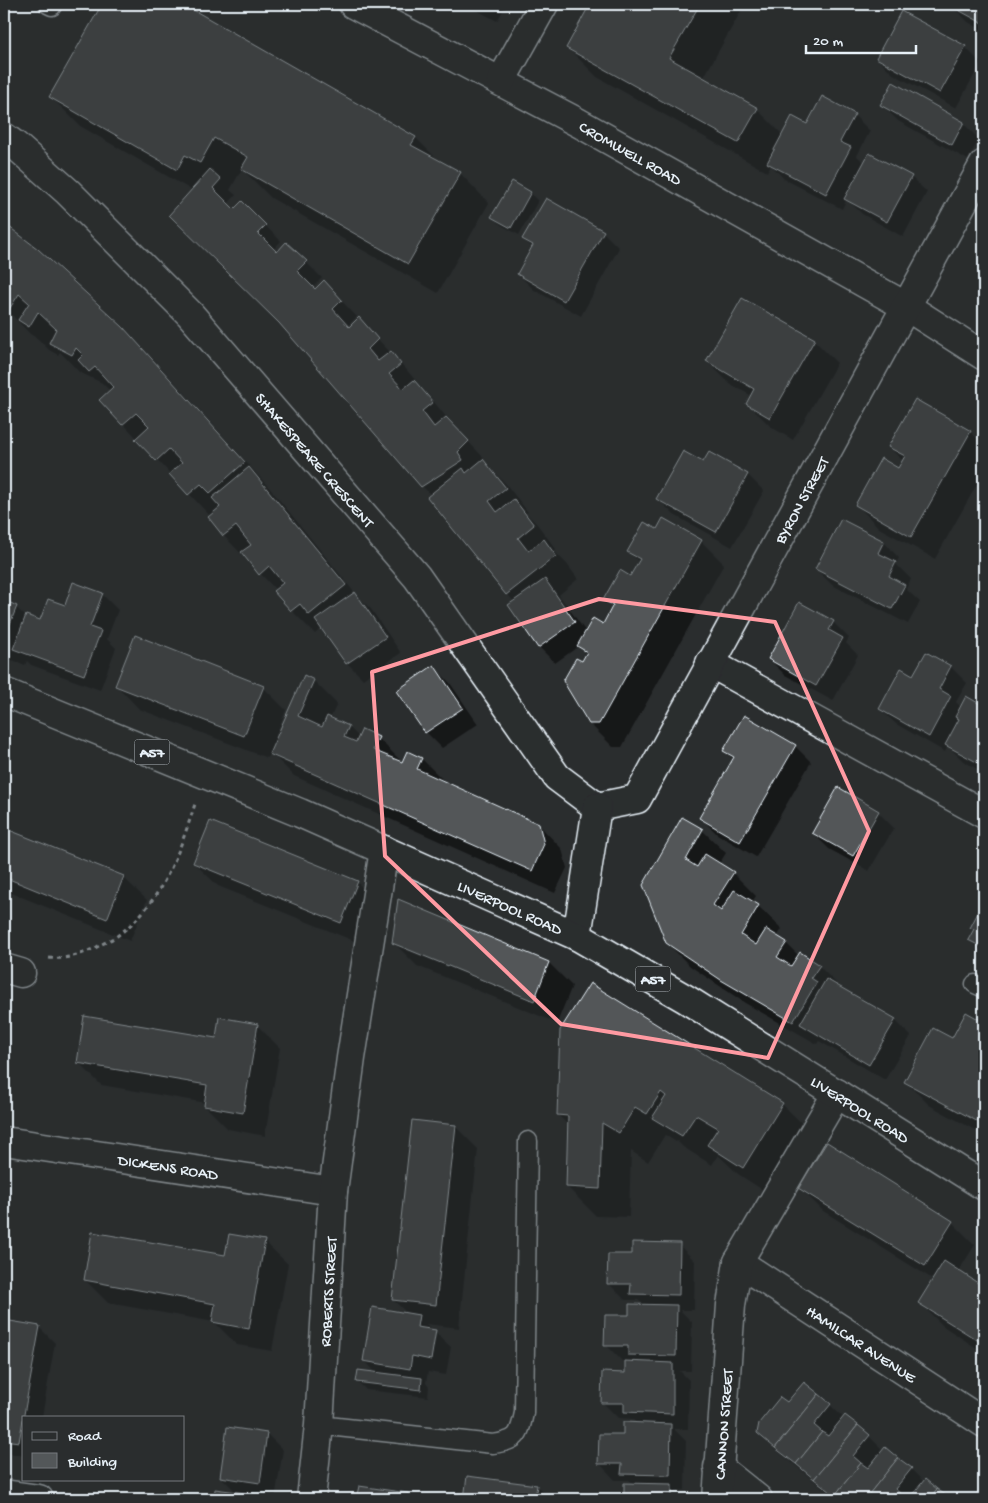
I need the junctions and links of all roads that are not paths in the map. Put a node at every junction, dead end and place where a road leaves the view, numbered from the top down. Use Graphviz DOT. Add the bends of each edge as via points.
graph roads {
  1 [pos="353,4"];
  2 [pos="544,4"];
  3 [pos="501,81"];
  4 [pos="9,141"];
  5 [pos="984,164"];
  6 [pos="907,307"];
  7 [pos="984,356"];
  8 [pos="710,663"];
  9 [pos="4,692"];
  10 [pos="596,807"];
  11 [pos="984,814"];
  12 [pos="384,850"];
  13 [pos="576,936"];
  14 [pos="837,1093"];
  15 [pos="4,1141"];
  16 [pos="528,1141"];
  17 [pos="984,1186"];
  18 [pos="332,1191"];
  19 [pos="738,1262"];
  20 [pos="984,1423"];
  21 [pos="320,1425"];
  22 [pos="718,1467"];
  23 [pos="4,1494"];
  24 [pos="39,1499"];
  25 [pos="311,1499"];
  26 [pos="717,1499"];
  27 [pos="758,1499"];
  1 -- 3 [label="street, CROMWELL ROAD"];
  2 -- 3 [label="street"];
  3 -- 6 [label="street, CROMWELL ROAD"];
  4 -- 10 [label="street, SHAKESPEARE CRESCENT" via="68,192 190,314 417,577 557,777"];
  5 -- 6 [label="street, BYRON STREET"];
  6 -- 7 [label="street, CROMWELL ROAD"];
  6 -- 8 [label="street, BYRON STREET"];
  8 -- 10 [label="street, BYRON STREET" via="637,799"];
  8 -- 11 [label="street"];
  9 -- 12 [label="street, LIVERPOOL ROAD / A57"];
  10 -- 13 [label="street"];
  12 -- 13 [label="street, LIVERPOOL ROAD / A57"];
  12 -- 18 [label="street, ROBERTS STREET"];
  13 -- 14 [label="street, LIVERPOOL ROAD / A57" via="686,999"];
  14 -- 17 [label="street, LIVERPOOL ROAD / A57"];
  14 -- 19 [label="street"];
  15 -- 18 [label="street, DICKENS ROAD"];
  16 -- 21 [label="lane" via="524,1413 520,1431 510,1442 493,1444"];
  18 -- 21 [label="street, ROBERTS STREET"];
  19 -- 20 [label="street, HAMILCAR AVENUE"];
  19 -- 22 [label="street, CANNON STREET" via="731,1305"];
  21 -- 25 [label="street, ROBERTS STREET"];
  22 -- 26 [label="street, CANNON STREET"];
  22 -- 27 [label="street"];
  23 -- 24 [label="street"];
}
